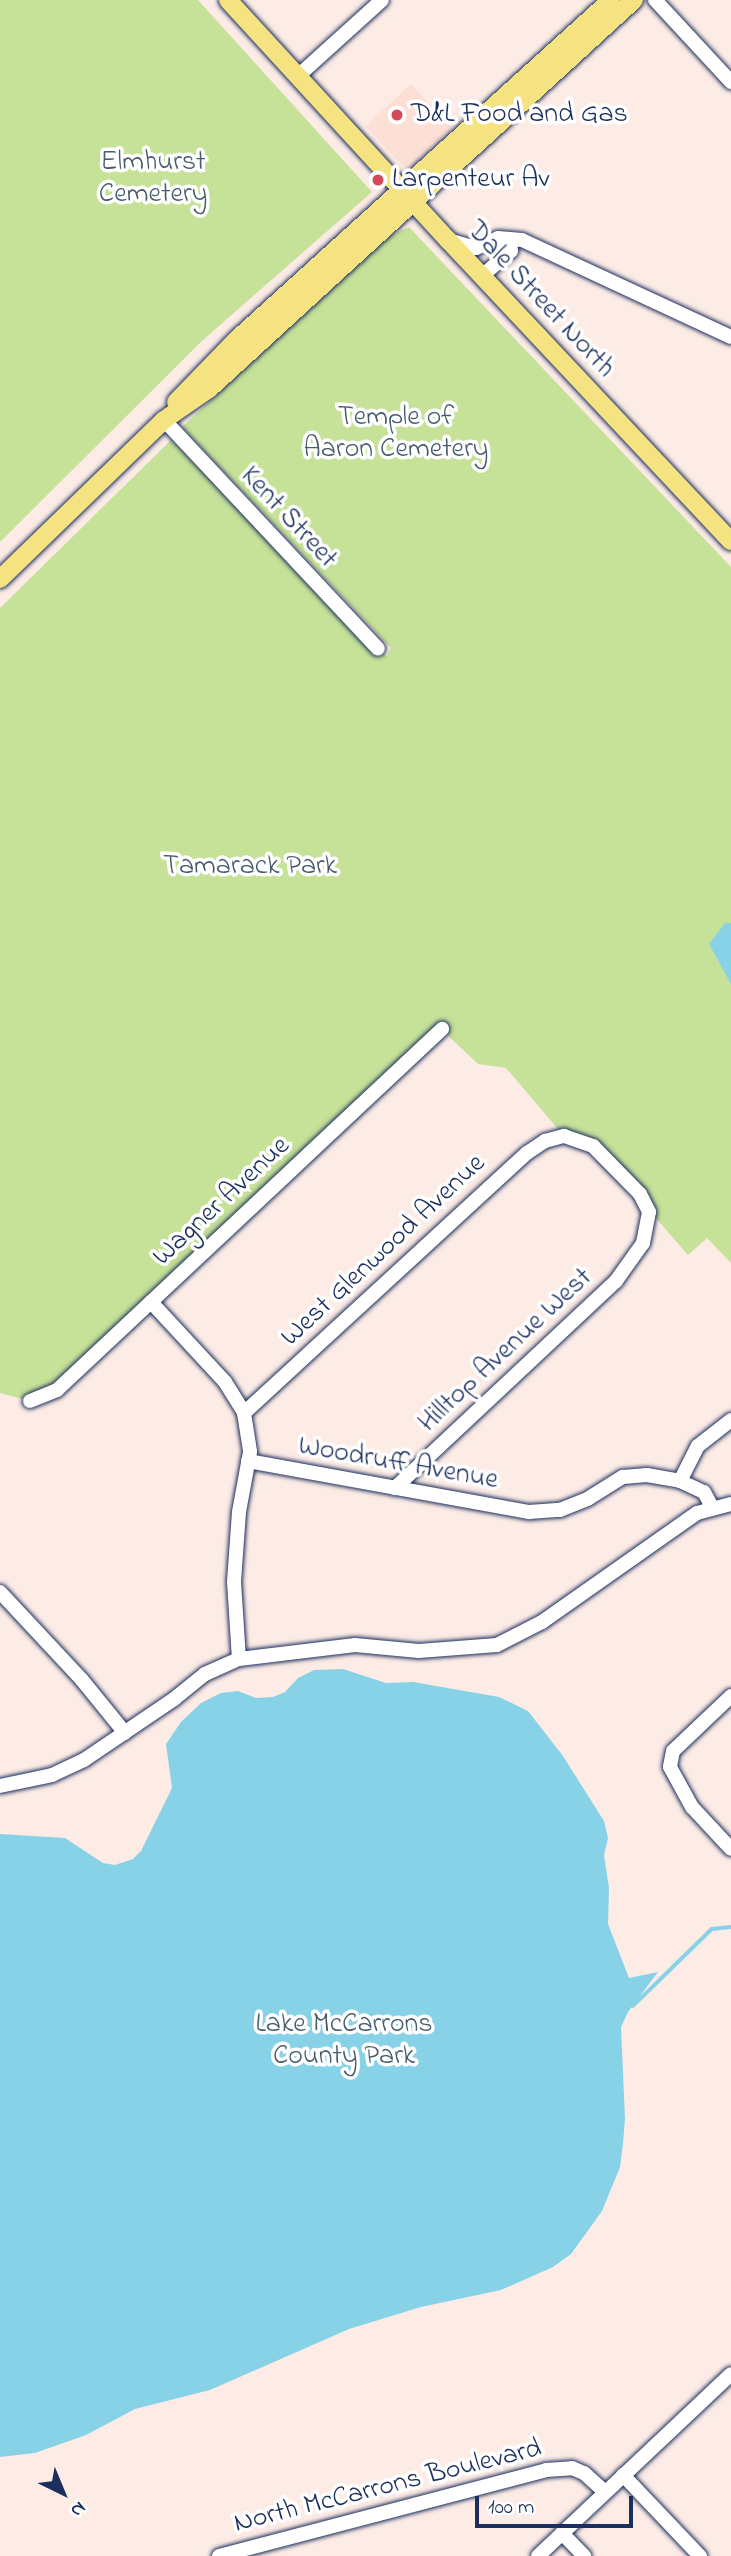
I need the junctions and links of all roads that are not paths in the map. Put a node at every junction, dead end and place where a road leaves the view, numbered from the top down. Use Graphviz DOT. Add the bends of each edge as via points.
graph roads {
  1 [pos="228,0"];
  2 [pos="382,0"];
  3 [pos="611,0"];
  4 [pos="634,0"];
  5 [pos="655,0"];
  6 [pos="298,76"];
  7 [pos="731,82"];
  8 [pos="401,189"];
  9 [pos="414,203"];
  10 [pos="510,239"];
  11 [pos="448,240"];
  12 [pos="482,276"];
  13 [pos="731,337"];
  14 [pos="164,420"];
  15 [pos="731,541"];
  16 [pos="0,579"];
  17 [pos="378,649"];
  18 [pos="442,1029"];
  19 [pos="643,1243"];
  20 [pos="151,1302"];
  21 [pos="30,1401"];
  22 [pos="244,1413"];
  23 [pos="731,1420"];
  24 [pos="248,1461"];
  25 [pos="680,1481"];
  26 [pos="395,1488"];
  27 [pos="731,1504"];
  28 [pos="712,1507"];
  29 [pos="0,1592"];
  30 [pos="239,1659"];
  31 [pos="731,1696"];
  32 [pos="125,1733"];
  33 [pos="0,1786"];
  34 [pos="731,1849"];
  35 [pos="731,2374"];
  36 [pos="623,2475"];
  37 [pos="605,2492"];
  38 [pos="562,2533"];
  39 [pos="266,2544"];
  40 [pos="219,2556"];
  41 [pos="277,2556"];
  42 [pos="538,2556"];
  43 [pos="584,2556"];
  44 [pos="700,2556"];
  1 -- 6 [label="main road, Dale Street North"];
  2 -- 6 [label="street"];
  3 -- 8 [label="main road"];
  4 -- 9 [label="main road"];
  5 -- 7 [label="street"];
  6 -- 8 [label="main road, Dale Street North"];
  8 -- 9 [label="main road, Dale Street North"];
  8 -- 14 [label="main road" via="236,340"];
  9 -- 11 [label="main road, Dale Street North"];
  9 -- 14 [label="main road" via="209,389"];
  10 -- 11 [label="street" via="498,238 476,248"];
  10 -- 12 [label="street" via="511,251"];
  10 -- 13 [label="street" via="532,244"];
  11 -- 12 [label="main road, Dale Street North"];
  12 -- 15 [label="main road, Dale Street North"];
  14 -- 16 [label="main road"];
  14 -- 17 [label="street, Kent Street"];
  18 -- 20 [label="street, Wagner Avenue"];
  19 -- 22 [label="street, West Glenwood Avenue" via="649,1212 640,1194 593,1146 564,1136 545,1141"];
  19 -- 26 [label="street, Hilltop Avenue West" via="616,1281"];
  20 -- 21 [label="street, Wagner Avenue" via="57,1390"];
  20 -- 22 [label="street" via="225,1382"];
  22 -- 24 [label="street"];
  23 -- 25 [label="street" via="698,1446"];
  24 -- 26 [label="street, Woodruff Avenue"];
  24 -- 30 [label="street" via="235,1548"];
  25 -- 26 [label="street, Woodruff Avenue" via="647,1475 623,1477 575,1505 545,1512"];
  25 -- 28 [label="street, Woodruff Avenue" via="704,1492"];
  27 -- 28 [label="street"];
  28 -- 30 [label="street" via="680,1524 542,1622 497,1644 419,1651 355,1645"];
  29 -- 32 [label="street"];
  30 -- 32 [label="street" via="205,1674"];
  31 -- 34 [label="street" via="674,1751 670,1767 692,1807"];
  32 -- 33 [label="street" via="52,1775"];
  35 -- 36 [label="street"];
  36 -- 37 [label="street"];
  36 -- 44 [label="street"];
  37 -- 38 [label="street"];
  37 -- 39 [label="street, North McCarrons Boulevard" via="572,2468 546,2470"];
  38 -- 42 [label="street"];
  38 -- 43 [label="street"];
  39 -- 40 [label="street, North McCarrons Boulevard"];
  39 -- 41 [label="street"];
}
